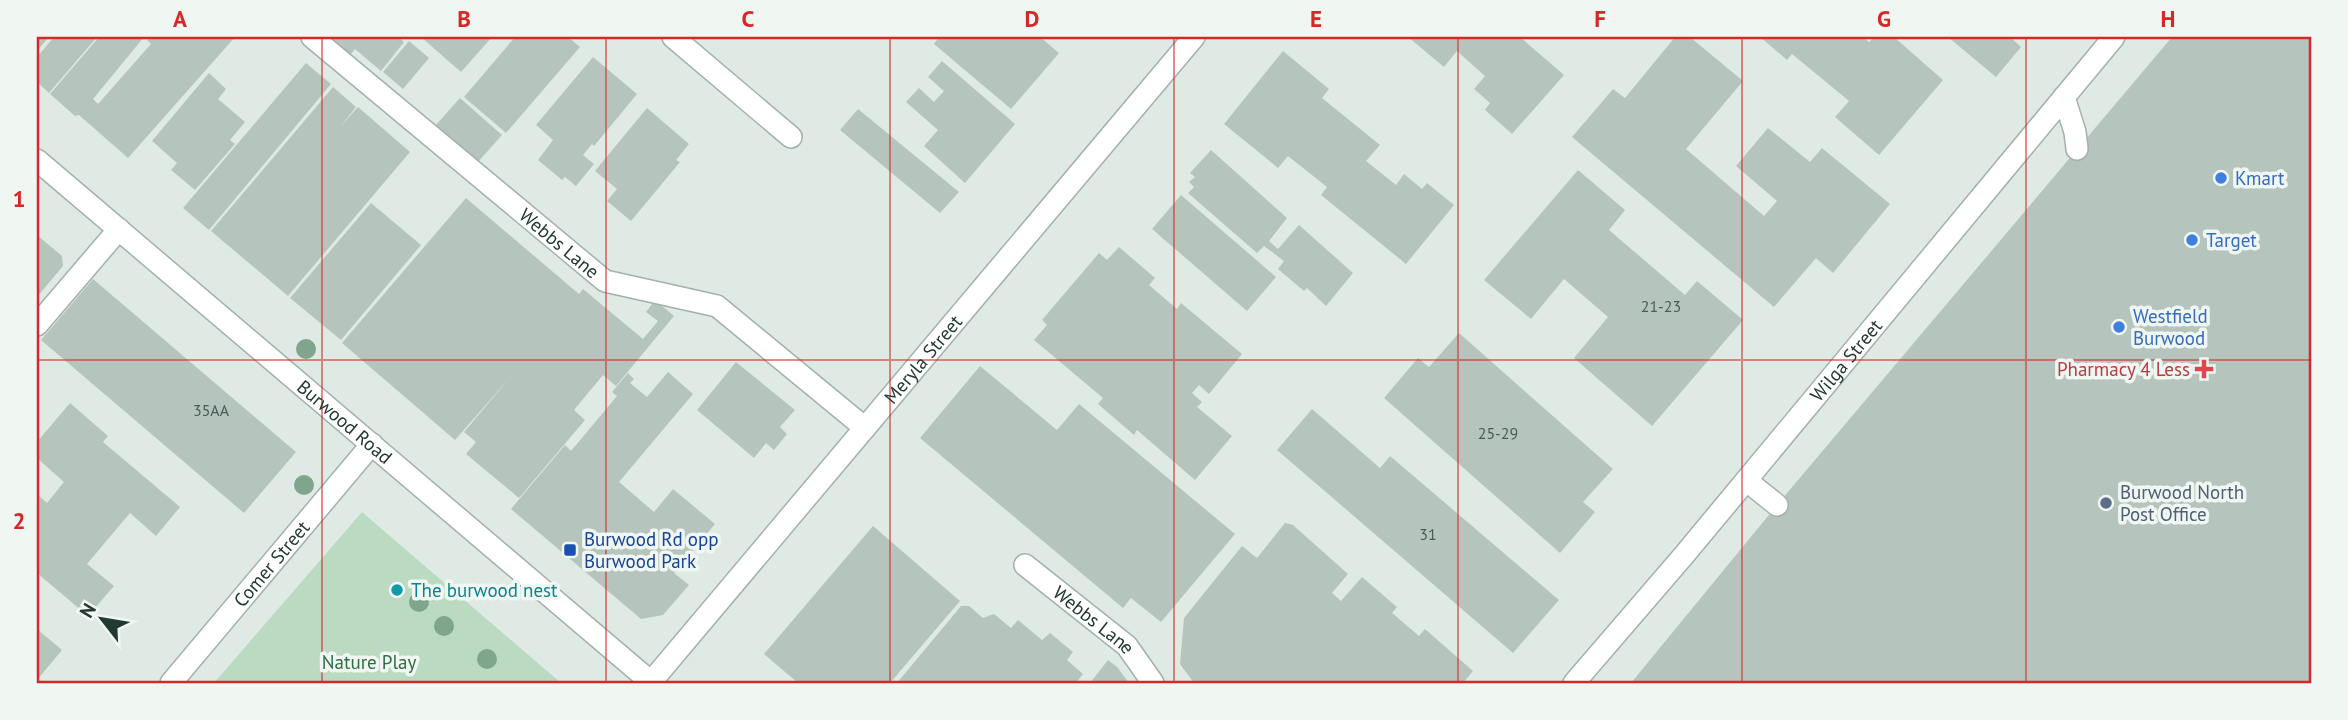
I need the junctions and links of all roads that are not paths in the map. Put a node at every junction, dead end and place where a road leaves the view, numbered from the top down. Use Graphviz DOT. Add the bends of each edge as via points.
graph roads {
  1 [pos="312,37"];
  2 [pos="673,37"];
  3 [pos="1194,37"];
  4 [pos="2114,37"];
  5 [pos="2064,97"];
  6 [pos="791,137"];
  7 [pos="2077,149"];
  8 [pos="37,159"];
  9 [pos="119,229"];
  10 [pos="37,325"];
  11 [pos="864,428"];
  12 [pos="372,444"];
  13 [pos="1747,481"];
  14 [pos="1777,505"];
  15 [pos="1025,565"];
  16 [pos="1581,681"];
  17 [pos="171,683"];
  18 [pos="652,683"];
  19 [pos="1153,683"];
  1 -- 11 [label="street, Webbs Lane" via="605,281 717,306"];
  2 -- 6 [label="street"];
  3 -- 11 [label="street, Meryla Street"];
  4 -- 5 [label="street, Wilga Street"];
  5 -- 7 [label="street"];
  5 -- 13 [label="street, Wilga Street"];
  8 -- 9 [label="street, Burwood Road"];
  9 -- 10 [label="street"];
  9 -- 12 [label="street, Burwood Road"];
  11 -- 18 [label="street, Meryla Street"];
  12 -- 17 [label="street, Comer Street"];
  12 -- 18 [label="street, Burwood Road"];
  13 -- 14 [label="street"];
  13 -- 16 [label="street, Wilga Street"];
  15 -- 19 [label="street, Webbs Lane" via="1127,646"];
}
